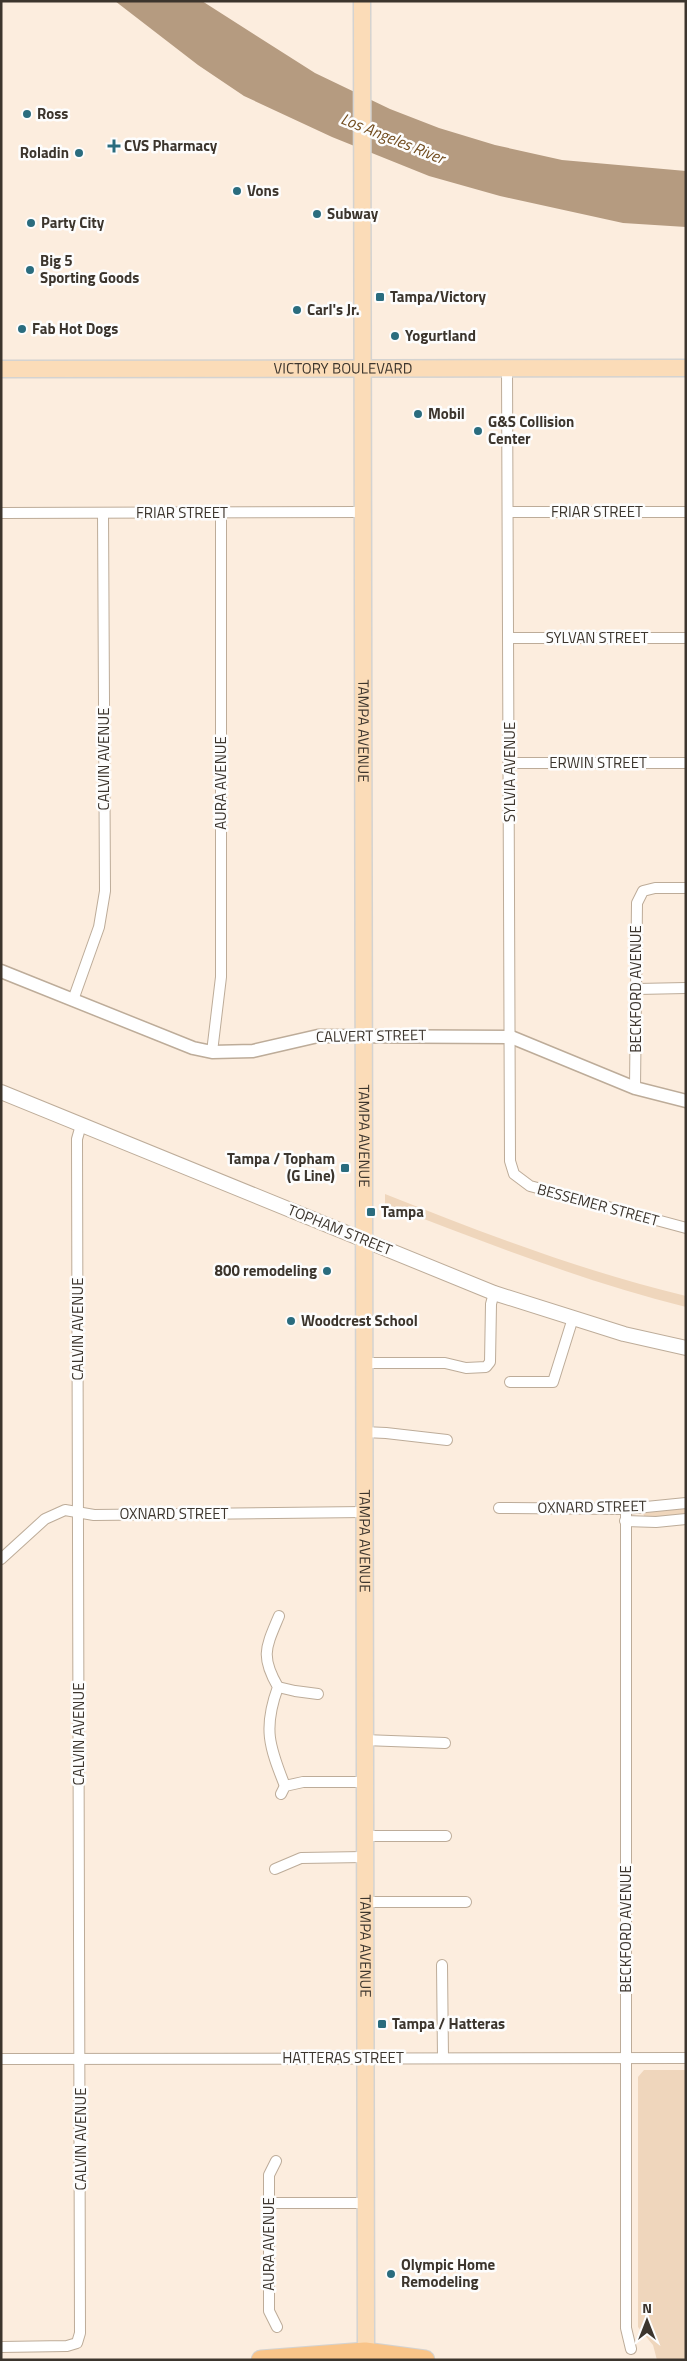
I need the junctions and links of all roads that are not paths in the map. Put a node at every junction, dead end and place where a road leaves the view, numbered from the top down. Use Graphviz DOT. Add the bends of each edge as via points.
graph roads {
  1 [pos="362,1"];
  2 [pos="362,368"];
  3 [pos="686,368"];
  4 [pos="1,369"];
  5 [pos="507,369"];
  6 [pos="362,512"];
  7 [pos="509,512"];
  8 [pos="686,512"];
  9 [pos="1,513"];
  10 [pos="103,513"];
  11 [pos="221,513"];
  12 [pos="509,638"];
  13 [pos="686,638"];
  14 [pos="510,763"];
  15 [pos="686,763"];
  16 [pos="686,888"];
  17 [pos="1,971"];
  18 [pos="686,988"];
  19 [pos="636,989"];
  20 [pos="73,1000"];
  21 [pos="364,1036"];
  22 [pos="511,1037"];
  23 [pos="212,1052"];
  24 [pos="635,1088"];
  25 [pos="1,1092"];
  26 [pos="686,1101"];
  27 [pos="80,1125"];
  28 [pos="514,1174"];
  29 [pos="686,1228"];
  30 [pos="364,1240"];
  31 [pos="494,1292"];
  32 [pos="573,1318"];
  33 [pos="686,1348"];
  34 [pos="364,1363"];
  35 [pos="510,1382"];
  36 [pos="364,1432"];
  37 [pos="448,1440"];
  38 [pos="686,1503"];
  39 [pos="499,1508"];
  40 [pos="626,1510"];
  41 [pos="78,1511"];
  42 [pos="364,1512"];
  43 [pos="686,1519"];
  44 [pos="626,1521"];
  45 [pos="1,1559"];
  46 [pos="279,1616"];
  47 [pos="278,1687"];
  48 [pos="318,1694"];
  49 [pos="364,1740"];
  50 [pos="445,1744"];
  51 [pos="365,1782"];
  52 [pos="364,1836"];
  53 [pos="446,1836"];
  54 [pos="364,1857"];
  55 [pos="275,1869"];
  56 [pos="364,1902"];
  57 [pos="466,1902"];
  58 [pos="442,1966"];
  59 [pos="365,2058"];
  60 [pos="443,2058"];
  61 [pos="626,2058"];
  62 [pos="686,2058"];
  63 [pos="1,2059"];
  64 [pos="81,2059"];
  65 [pos="276,2161"];
  66 [pos="269,2203"];
  67 [pos="365,2203"];
  68 [pos="277,2328"];
  69 [pos="1,2347"];
  70 [pos="630,2349"];
  71 [pos="366,2356"];
  72 [pos="261,2360"];
  73 [pos="425,2360"];
  1 -- 2 [label="main road, TAMPA AVENUE"];
  2 -- 4 [label="main road, VICTORY BOULEVARD"];
  2 -- 5 [label="main road, VICTORY BOULEVARD"];
  2 -- 6 [label="main road, TAMPA AVENUE"];
  3 -- 5 [label="main road, VICTORY BOULEVARD"];
  5 -- 7 [label="street, SYLVIA AVENUE"];
  6 -- 11 [label="street, FRIAR STREET"];
  6 -- 21 [label="main road, TAMPA AVENUE"];
  7 -- 8 [label="street, FRIAR STREET"];
  7 -- 12 [label="street, SYLVIA AVENUE"];
  9 -- 10 [label="street, FRIAR STREET"];
  10 -- 11 [label="street, FRIAR STREET"];
  10 -- 20 [label="street, CALVIN AVENUE" via="105,891 99,928"];
  11 -- 23 [label="street, AURA AVENUE" via="221,978"];
  12 -- 13 [label="street, SYLVAN STREET"];
  12 -- 14 [label="street, SYLVIA AVENUE"];
  14 -- 15 [label="street, ERWIN STREET"];
  14 -- 22 [label="street, SYLVIA AVENUE"];
  16 -- 19 [label="street, BECKFORD AVENUE" via="642,891 636,902"];
  17 -- 20 [label="street, CALVERT STREET"];
  18 -- 19 [label="street"];
  19 -- 24 [label="street, BECKFORD AVENUE"];
  20 -- 23 [label="street, CALVERT STREET" via="193,1048"];
  21 -- 22 [label="street, CALVERT STREET"];
  21 -- 23 [label="street, CALVERT STREET" via="309,1036 253,1050"];
  21 -- 30 [label="main road, TAMPA AVENUE"];
  22 -- 24 [label="street, CALVERT STREET"];
  22 -- 28 [label="street, SYLVIA AVENUE" via="510,1161"];
  24 -- 26 [label="street, CALVERT STREET"];
  25 -- 27 [label="main road, TOPHAM STREET"];
  27 -- 30 [label="main road, TOPHAM STREET"];
  27 -- 41 [label="street, CALVIN AVENUE" via="77,1139"];
  28 -- 29 [label="street, BESSEMER STREET" via="530,1186"];
  30 -- 31 [label="main road, TOPHAM STREET"];
  30 -- 34 [label="main road, TAMPA AVENUE"];
  31 -- 32 [label="main road, TOPHAM STREET"];
  31 -- 34 [label="street" via="490,1362 486,1367 466,1368 445,1363"];
  32 -- 33 [label="main road, TOPHAM STREET"];
  32 -- 35 [label="street" via="553,1382"];
  34 -- 36 [label="main road, TAMPA AVENUE"];
  36 -- 37 [label="street"];
  36 -- 42 [label="main road, TAMPA AVENUE"];
  38 -- 40 [label="street, OXNARD STREET"];
  39 -- 40 [label="street, OXNARD STREET"];
  40 -- 44 [label="street, BECKFORD AVENUE"];
  41 -- 42 [label="street, OXNARD STREET" via="94,1514"];
  41 -- 45 [label="street, OXNARD STREET" via="65,1510 45,1519"];
  41 -- 64 [label="street, CALVIN AVENUE"];
  42 -- 49 [label="main road, TAMPA AVENUE"];
  43 -- 44 [label="street, OXNARD STREET"];
  44 -- 61 [label="street, BECKFORD AVENUE"];
  46 -- 47 [label="street" via="267,1645 266,1662"];
  47 -- 48 [label="street"];
  47 -- 51 [label="street" via="268,1718 268,1736 283,1790 303,1782"];
  49 -- 50 [label="street"];
  49 -- 51 [label="main road, TAMPA AVENUE"];
  51 -- 52 [label="main road, TAMPA AVENUE"];
  52 -- 53 [label="street"];
  52 -- 54 [label="main road, TAMPA AVENUE"];
  54 -- 55 [label="street" via="301,1858"];
  54 -- 56 [label="main road, TAMPA AVENUE"];
  56 -- 57 [label="street"];
  56 -- 59 [label="main road, TAMPA AVENUE"];
  58 -- 60 [label="street"];
  59 -- 60 [label="street, HATTERAS STREET"];
  59 -- 64 [label="street, HATTERAS STREET"];
  59 -- 67 [label="main road, TAMPA AVENUE"];
  60 -- 61 [label="street, HATTERAS STREET"];
  61 -- 62 [label="street, HATTERAS STREET"];
  61 -- 70 [label="street, BECKFORD AVENUE" via="626,2328"];
  63 -- 64 [label="street, HATTERAS STREET"];
  64 -- 69 [label="street, CALVIN AVENUE" via="80,2333 77,2343 68,2346"];
  65 -- 66 [label="street, AURA AVENUE" via="269,2175"];
  66 -- 67 [label="street"];
  66 -- 68 [label="street, AURA AVENUE" via="270,2312"];
  67 -- 71 [label="main road, TAMPA AVENUE"];
  71 -- 72 [label="highway"];
  71 -- 73 [label="highway"];
}
